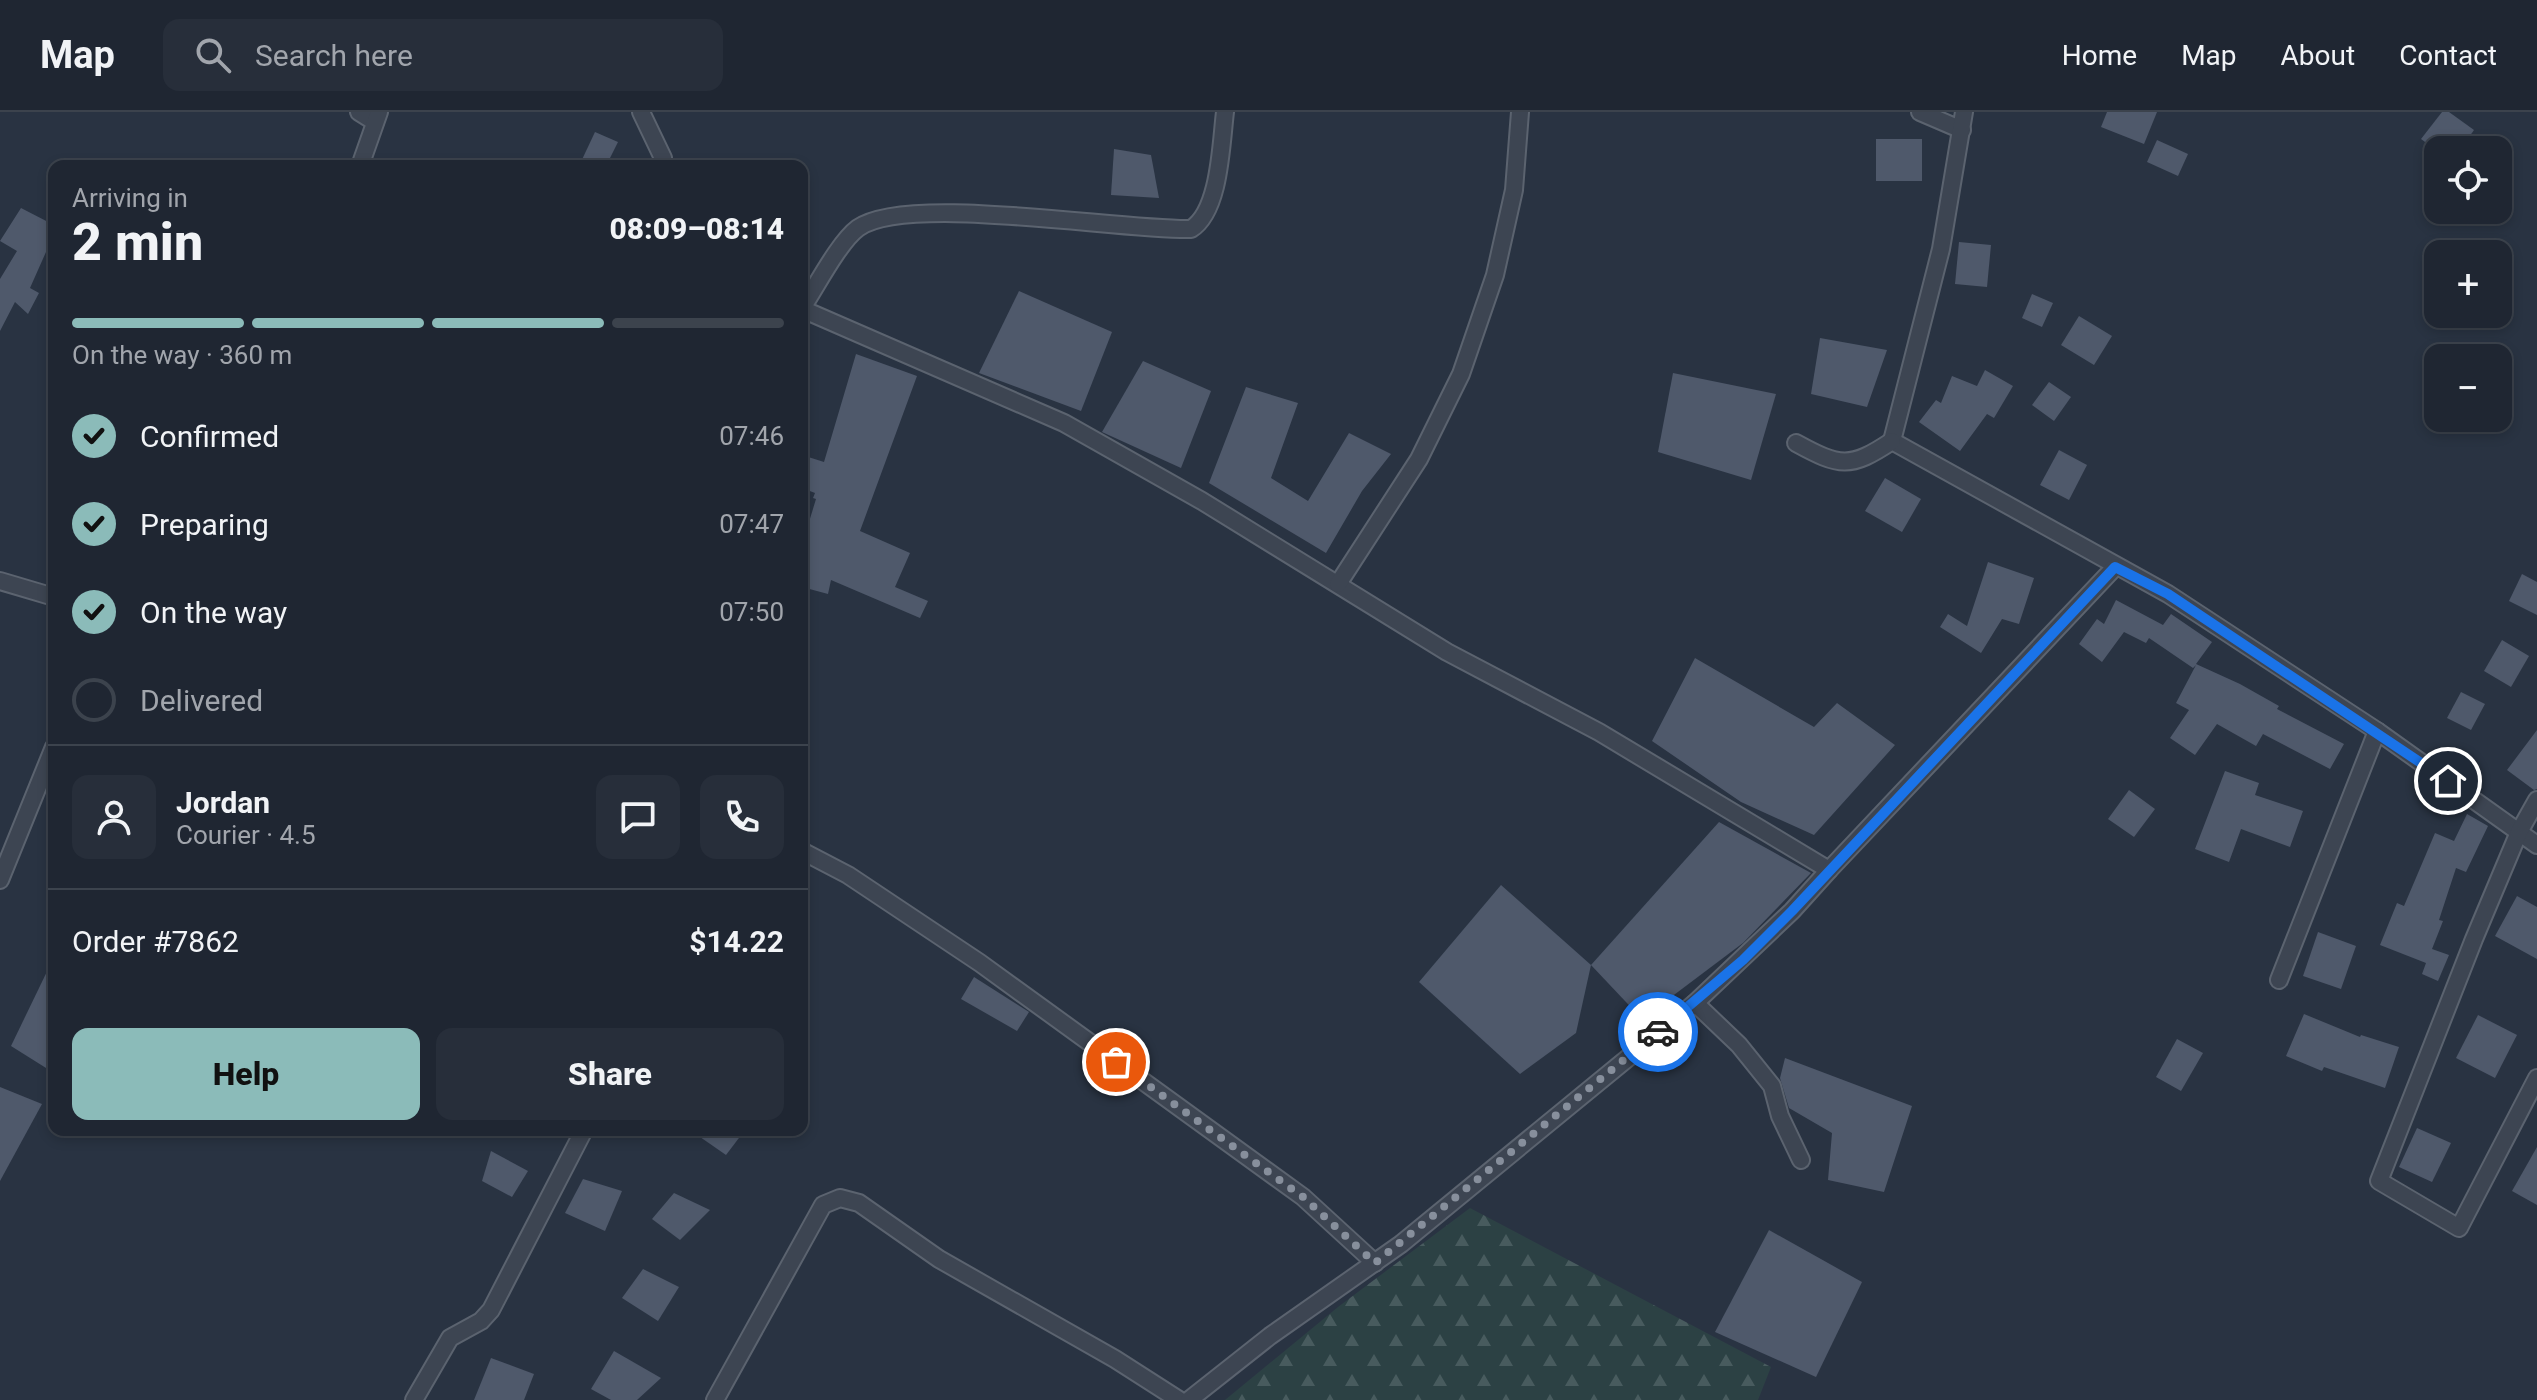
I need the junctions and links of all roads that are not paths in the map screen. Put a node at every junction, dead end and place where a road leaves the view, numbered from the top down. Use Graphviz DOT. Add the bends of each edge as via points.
graph roads {
  1 [pos="359,112"];
  2 [pos="641,112"];
  3 [pos="1225,112"];
  4 [pos="1520,112"];
  5 [pos="1920,112"];
  6 [pos="1964,112"];
  7 [pos="377,117"];
  8 [pos="1962,130"];
  9 [pos="362,160"];
  10 [pos="662,160"];
  11 [pos="808,299"];
  12 [pos="808,311"];
  13 [pos="1892,441"];
  14 [pos="1796,443"];
  15 [pos="2115,567"];
  16 [pos="0,581"];
  17 [pos="1338,584"];
  18 [pos="48,595"];
  19 [pos="2377,731"];
  20 [pos="48,762"];
  21 [pos="2537,800"];
  22 [pos="2519,832"];
  23 [pos="2537,845"];
  24 [pos="808,854"];
  25 [pos="1829,870"];
  26 [pos="0,880"];
  27 [pos="2279,980"];
  28 [pos="1695,1003"];
  29 [pos="2537,1078"];
  30 [pos="581,1136"];
  31 [pos="1801,1160"];
  32 [pos="1375,1263"];
  33 [pos="414,1400"];
  34 [pos="715,1400"];
  35 [pos="1179,1400"];
  36 [pos="1189,1400"];
  1 -- 7 [label="street"];
  2 -- 10 [label="street"];
  3 -- 11 [label="street" via="1210,207 1191,229 979,214 886,216 854,230"];
  4 -- 17 [label="street" via="1514,190 1495,275 1461,374 1419,459"];
  5 -- 8 [label="street"];
  6 -- 8 [label="street"];
  7 -- 9 [label="street"];
  8 -- 13 [label="street" via="1941,249"];
  12 -- 17 [label="street" via="1064,423"];
  13 -- 14 [label="street" via="1862,461 1847,464"];
  13 -- 15 [label="street"];
  15 -- 19 [label="street" via="2168,594"];
  15 -- 25 [label="street"];
  16 -- 18 [label="street"];
  17 -- 25 [label="street"];
  19 -- 22 [label="street"];
  19 -- 27 [label="street"];
  20 -- 26 [label="street"];
  21 -- 22 [label="street"];
  22 -- 23 [label="street"];
  22 -- 29 [label="street" via="2379,1181 2459,1228"];
  24 -- 32 [label="street" via="980,963 1303,1197"];
  25 -- 28 [label="street"];
  28 -- 31 [label="street" via="1765,1076"];
  28 -- 32 [label="street"];
  30 -- 33 [label="street" via="491,1310 450,1338"];
  32 -- 36 [label="street"];
  34 -- 35 [label="street" via="823,1205 840,1198 859,1203 939,1259"];
}
